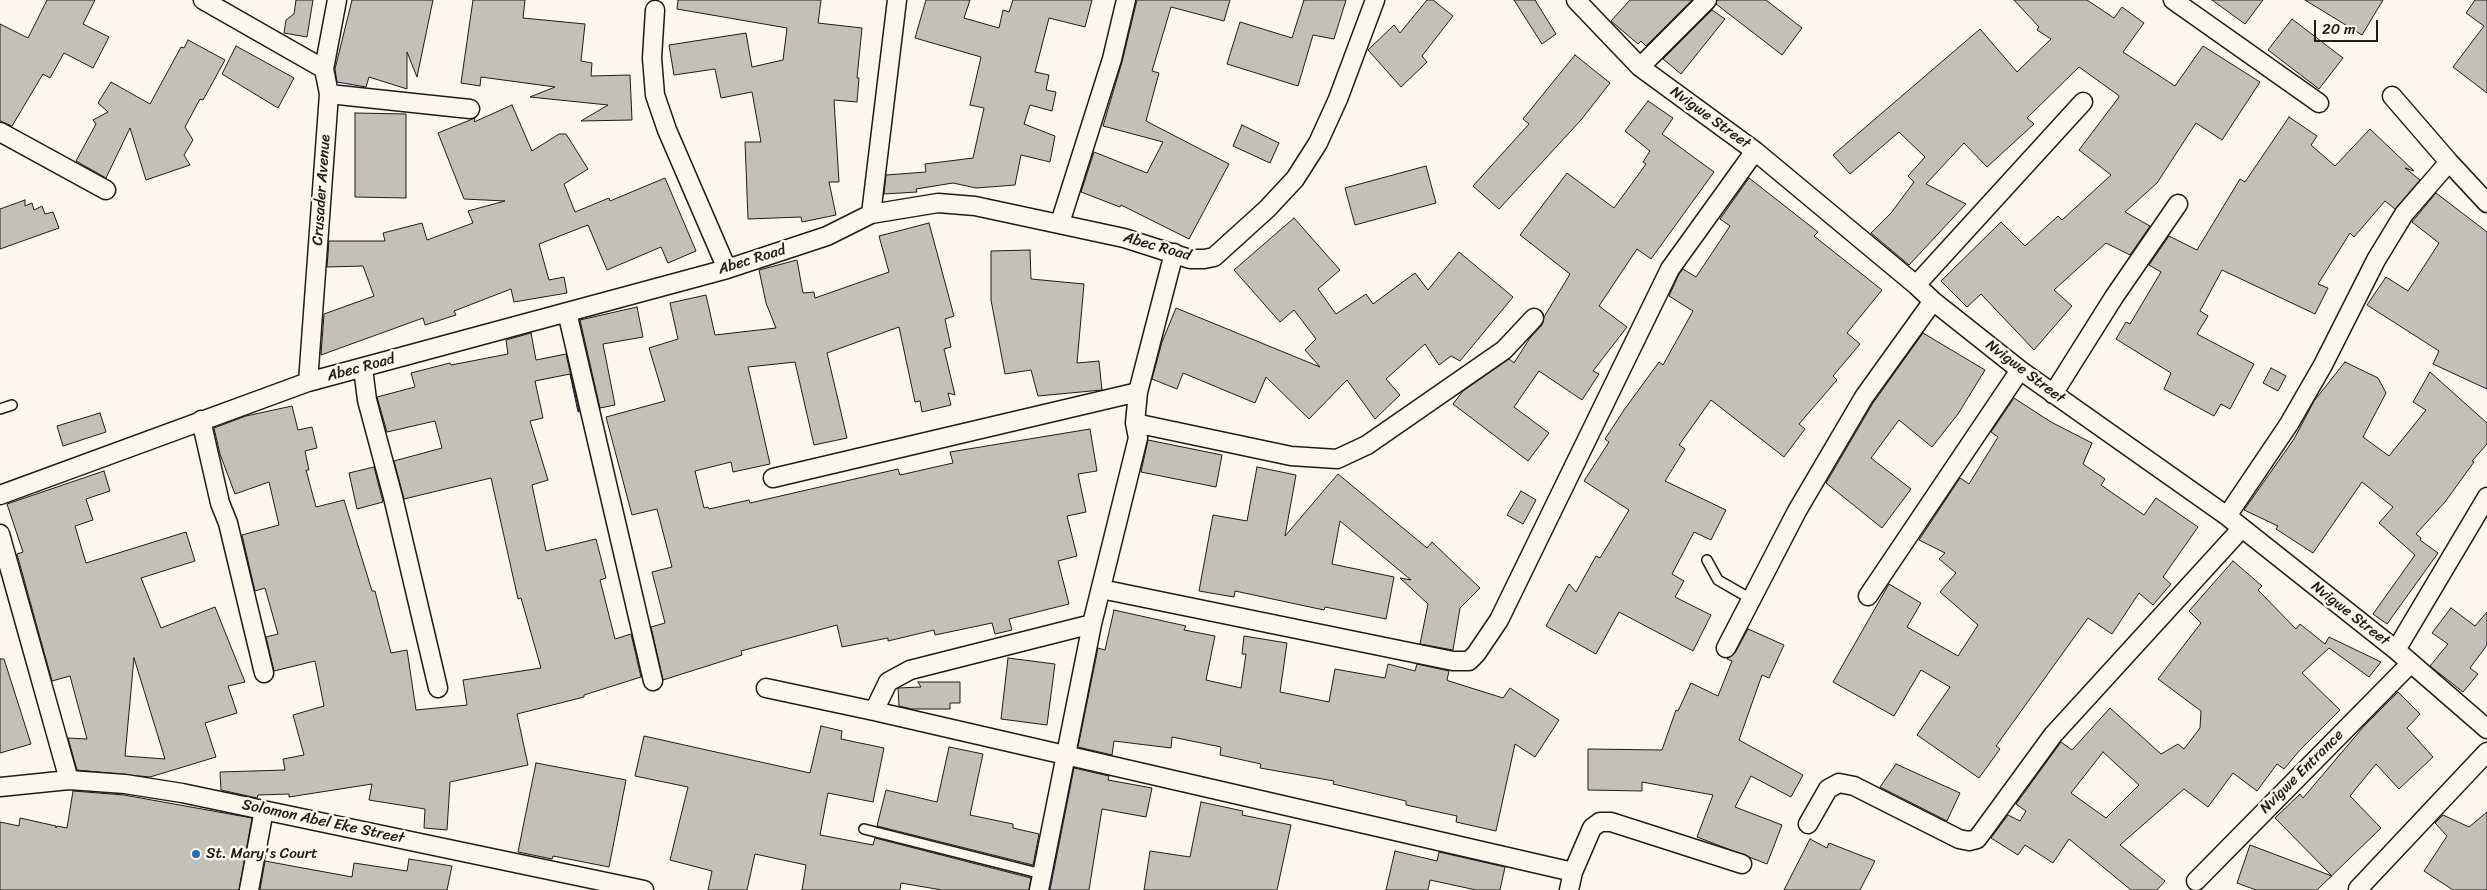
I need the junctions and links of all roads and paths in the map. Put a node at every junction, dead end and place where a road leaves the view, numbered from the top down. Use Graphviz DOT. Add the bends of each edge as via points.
graph roads {
  1 [pos="203,0"];
  2 [pos="337,0"];
  3 [pos="897,0"];
  4 [pos="1126,0"];
  5 [pos="1375,0"];
  6 [pos="1576,0"];
  7 [pos="1707,0"];
  8 [pos="2173,0"];
  9 [pos="655,10"];
  10 [pos="1640,67"];
  11 [pos="324,69"];
  12 [pos="330,94"];
  13 [pos="2392,96"];
  14 [pos="2084,102"];
  15 [pos="2319,103"];
  16 [pos="470,109"];
  17 [pos="0,132"];
  18 [pos="1755,151"];
  19 [pos="2449,162"];
  20 [pos="106,190"];
  21 [pos="2487,203"];
  22 [pos="2178,204"];
  23 [pos="871,214"];
  24 [pos="1060,223"];
  25 [pos="1174,253"];
  26 [pos="727,268"];
  27 [pos="1916,284"];
  28 [pos="1933,301"];
  29 [pos="567,312"];
  30 [pos="1534,318"];
  31 [pos="363,368"];
  32 [pos="2020,370"];
  33 [pos="308,382"];
  34 [pos="1138,392"];
  35 [pos="2052,394"];
  36 [pos="12,405"];
  37 [pos="0,409"];
  38 [pos="201,420"];
  39 [pos="1135,423"];
  40 [pos="773,478"];
  41 [pos="0,496"];
  42 [pos="2487,497"];
  43 [pos="2227,516"];
  44 [pos="2242,528"];
  45 [pos="0,534"];
  46 [pos="1707,560"];
  47 [pos="1101,590"];
  48 [pos="1868,596"];
  49 [pos="1752,599"];
  50 [pos="1092,624"];
  51 [pos="1726,648"];
  52 [pos="2396,650"];
  53 [pos="2410,664"];
  54 [pos="264,673"];
  55 [pos="652,681"];
  56 [pos="438,688"];
  57 [pos="766,688"];
  58 [pos="874,711"];
  59 [pos="2487,729"];
  60 [pos="2487,752"];
  61 [pos="1065,757"];
  62 [pos="69,780"];
  63 [pos="0,787"];
  64 [pos="264,810"];
  65 [pos="1808,824"];
  66 [pos="864,829"];
  67 [pos="1742,864"];
  68 [pos="1572,872"];
  69 [pos="1040,882"];
  70 [pos="2193,885"];
  71 [pos="2358,889"];
  72 [pos="249,890"];
  73 [pos="644,890"];
  74 [pos="1569,890"];
  1 -- 11 [label="street"];
  2 -- 11 [label="street, Crusader Avenue"];
  3 -- 23 [label="street"];
  4 -- 24 [label="street" via="1112,59"];
  5 -- 25 [label="street, Abec Road" via="1338,99 1318,143 1295,179 1268,209 1214,257 1190,259"];
  6 -- 10 [label="street, Nvigwe Street"];
  7 -- 10 [label="street"];
  8 -- 15 [label="street"];
  9 -- 26 [label="street" via="652,58 655,95 666,130"];
  10 -- 18 [label="street, Nvigwe Street"];
  11 -- 12 [label="street, Crusader Avenue"];
  12 -- 16 [label="street"];
  12 -- 33 [label="street, Crusader Avenue"];
  13 -- 19 [label="street"];
  14 -- 27 [label="street"];
  17 -- 20 [label="street"];
  18 -- 27 [label="street, Nvigwe Street"];
  18 -- 47 [label="street" via="1670,269 1499,620 1469,661 1453,661"];
  19 -- 21 [label="street"];
  19 -- 43 [label="street" via="2404,214 2376,260 2294,416"];
  22 -- 35 [label="street"];
  23 -- 24 [label="street, Abec Road" via="938,203 975,206"];
  23 -- 26 [label="street, Abec Road" via="826,236"];
  24 -- 25 [label="street, Abec Road"];
  25 -- 34 [label="street"];
  26 -- 29 [label="street, Abec Road"];
  27 -- 28 [label="street, Nvigwe Street"];
  28 -- 32 [label="street, Nvigwe Street"];
  28 -- 49 [label="street" via="1864,397 1797,511"];
  29 -- 31 [label="street, Abec Road"];
  29 -- 55 [label="street"];
  30 -- 39 [label="street" via="1504,350 1367,445 1337,459 1291,456"];
  31 -- 33 [label="street, Abec Road"];
  31 -- 56 [label="street" via="367,400"];
  32 -- 35 [label="street, Nvigwe Street"];
  32 -- 48 [label="street"];
  33 -- 38 [label="street, Abec Road"];
  34 -- 39 [label="street"];
  34 -- 40 [label="street"];
  35 -- 43 [label="street, Nvigwe Street"];
  36 -- 37 [label="lane"];
  38 -- 41 [label="street, Abec Road"];
  38 -- 54 [label="street"];
  39 -- 47 [label="street" via="1138,438"];
  42 -- 52 [label="street"];
  43 -- 44 [label="street, Nvigwe Street"];
  44 -- 52 [label="street, Nvigwe Street"];
  44 -- 65 [label="street" via="2053,735 1977,839 1959,839 1854,786 1839,783 1828,789"];
  45 -- 62 [label="street"];
  46 -- 49 [label="lane" via="1718,580"];
  47 -- 50 [label="street"];
  49 -- 51 [label="street"];
  50 -- 58 [label="street" via="910,670 888,682"];
  50 -- 61 [label="street"];
  52 -- 53 [label="street, Nvigwe Street"];
  53 -- 59 [label="street, Nvigwe Street"];
  53 -- 70 [label="street, Nvigwe Entrance"];
  57 -- 58 [label="street"];
  58 -- 61 [label="street"];
  60 -- 71 [label="street"];
  61 -- 68 [label="street"];
  61 -- 69 [label="street"];
  62 -- 63 [label="street, Solomon Abel Eke Street"];
  62 -- 64 [label="street, Solomon Abel Eke Street" via="125,784"];
  64 -- 72 [label="street"];
  64 -- 73 [label="street, Solomon Abel Eke Street"];
  66 -- 69 [label="lane"];
  67 -- 68 [label="street" via="1605,821 1592,828"];
  68 -- 74 [label="street"];
}
